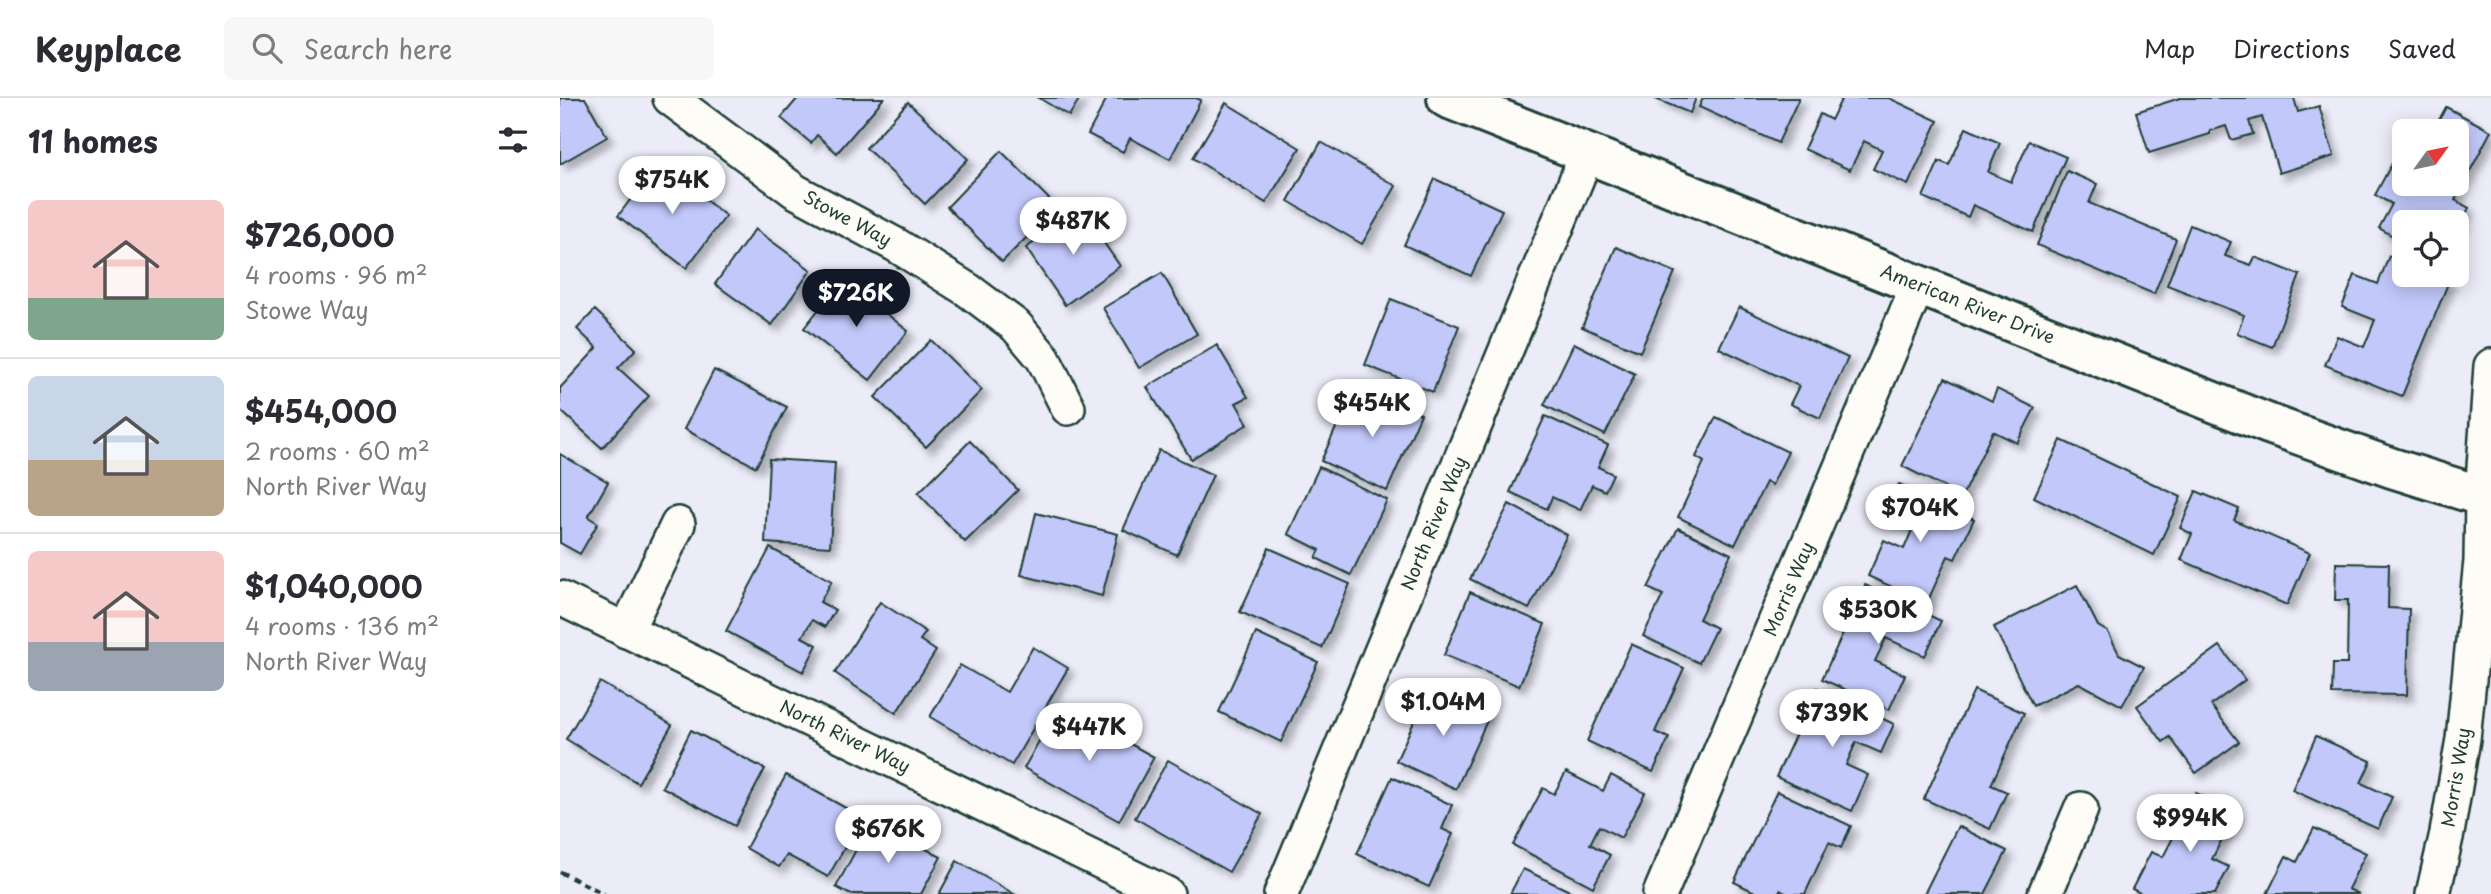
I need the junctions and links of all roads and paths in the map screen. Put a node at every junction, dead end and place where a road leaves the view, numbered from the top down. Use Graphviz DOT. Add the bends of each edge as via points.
graph roads {
  1 [pos="670,98"];
  2 [pos="1447,98"];
  3 [pos="1587,154"];
  4 [pos="1918,285"];
  5 [pos="2491,366"];
  6 [pos="1068,408"];
  7 [pos="2486,498"];
  8 [pos="678,524"];
  9 [pos="560,598"];
  10 [pos="626,631"];
  11 [pos="2081,809"];
  12 [pos="560,872"];
  13 [pos="604,894"];
  14 [pos="1167,894"];
  15 [pos="1281,894"];
  16 [pos="1660,894"];
  17 [pos="2045,894"];
  18 [pos="2433,894"];
  1 -- 6 [label="street, Stowe Way" via="795,191 896,245 1016,326 1043,358"];
  2 -- 3 [label="street, American River Drive"];
  3 -- 4 [label="street, American River Drive"];
  3 -- 15 [label="street, North River Way"];
  4 -- 7 [label="street, American River Drive" via="2269,424"];
  4 -- 16 [label="street, Morris Way"];
  5 -- 7 [label="street, Morris Way"];
  7 -- 18 [label="street, Morris Way" via="2463,738"];
  8 -- 10 [label="street"];
  9 -- 10 [label="street, North River Way"];
  10 -- 14 [label="street, North River Way"];
  11 -- 17 [label="street"];
  12 -- 13 [label="path"];
}
